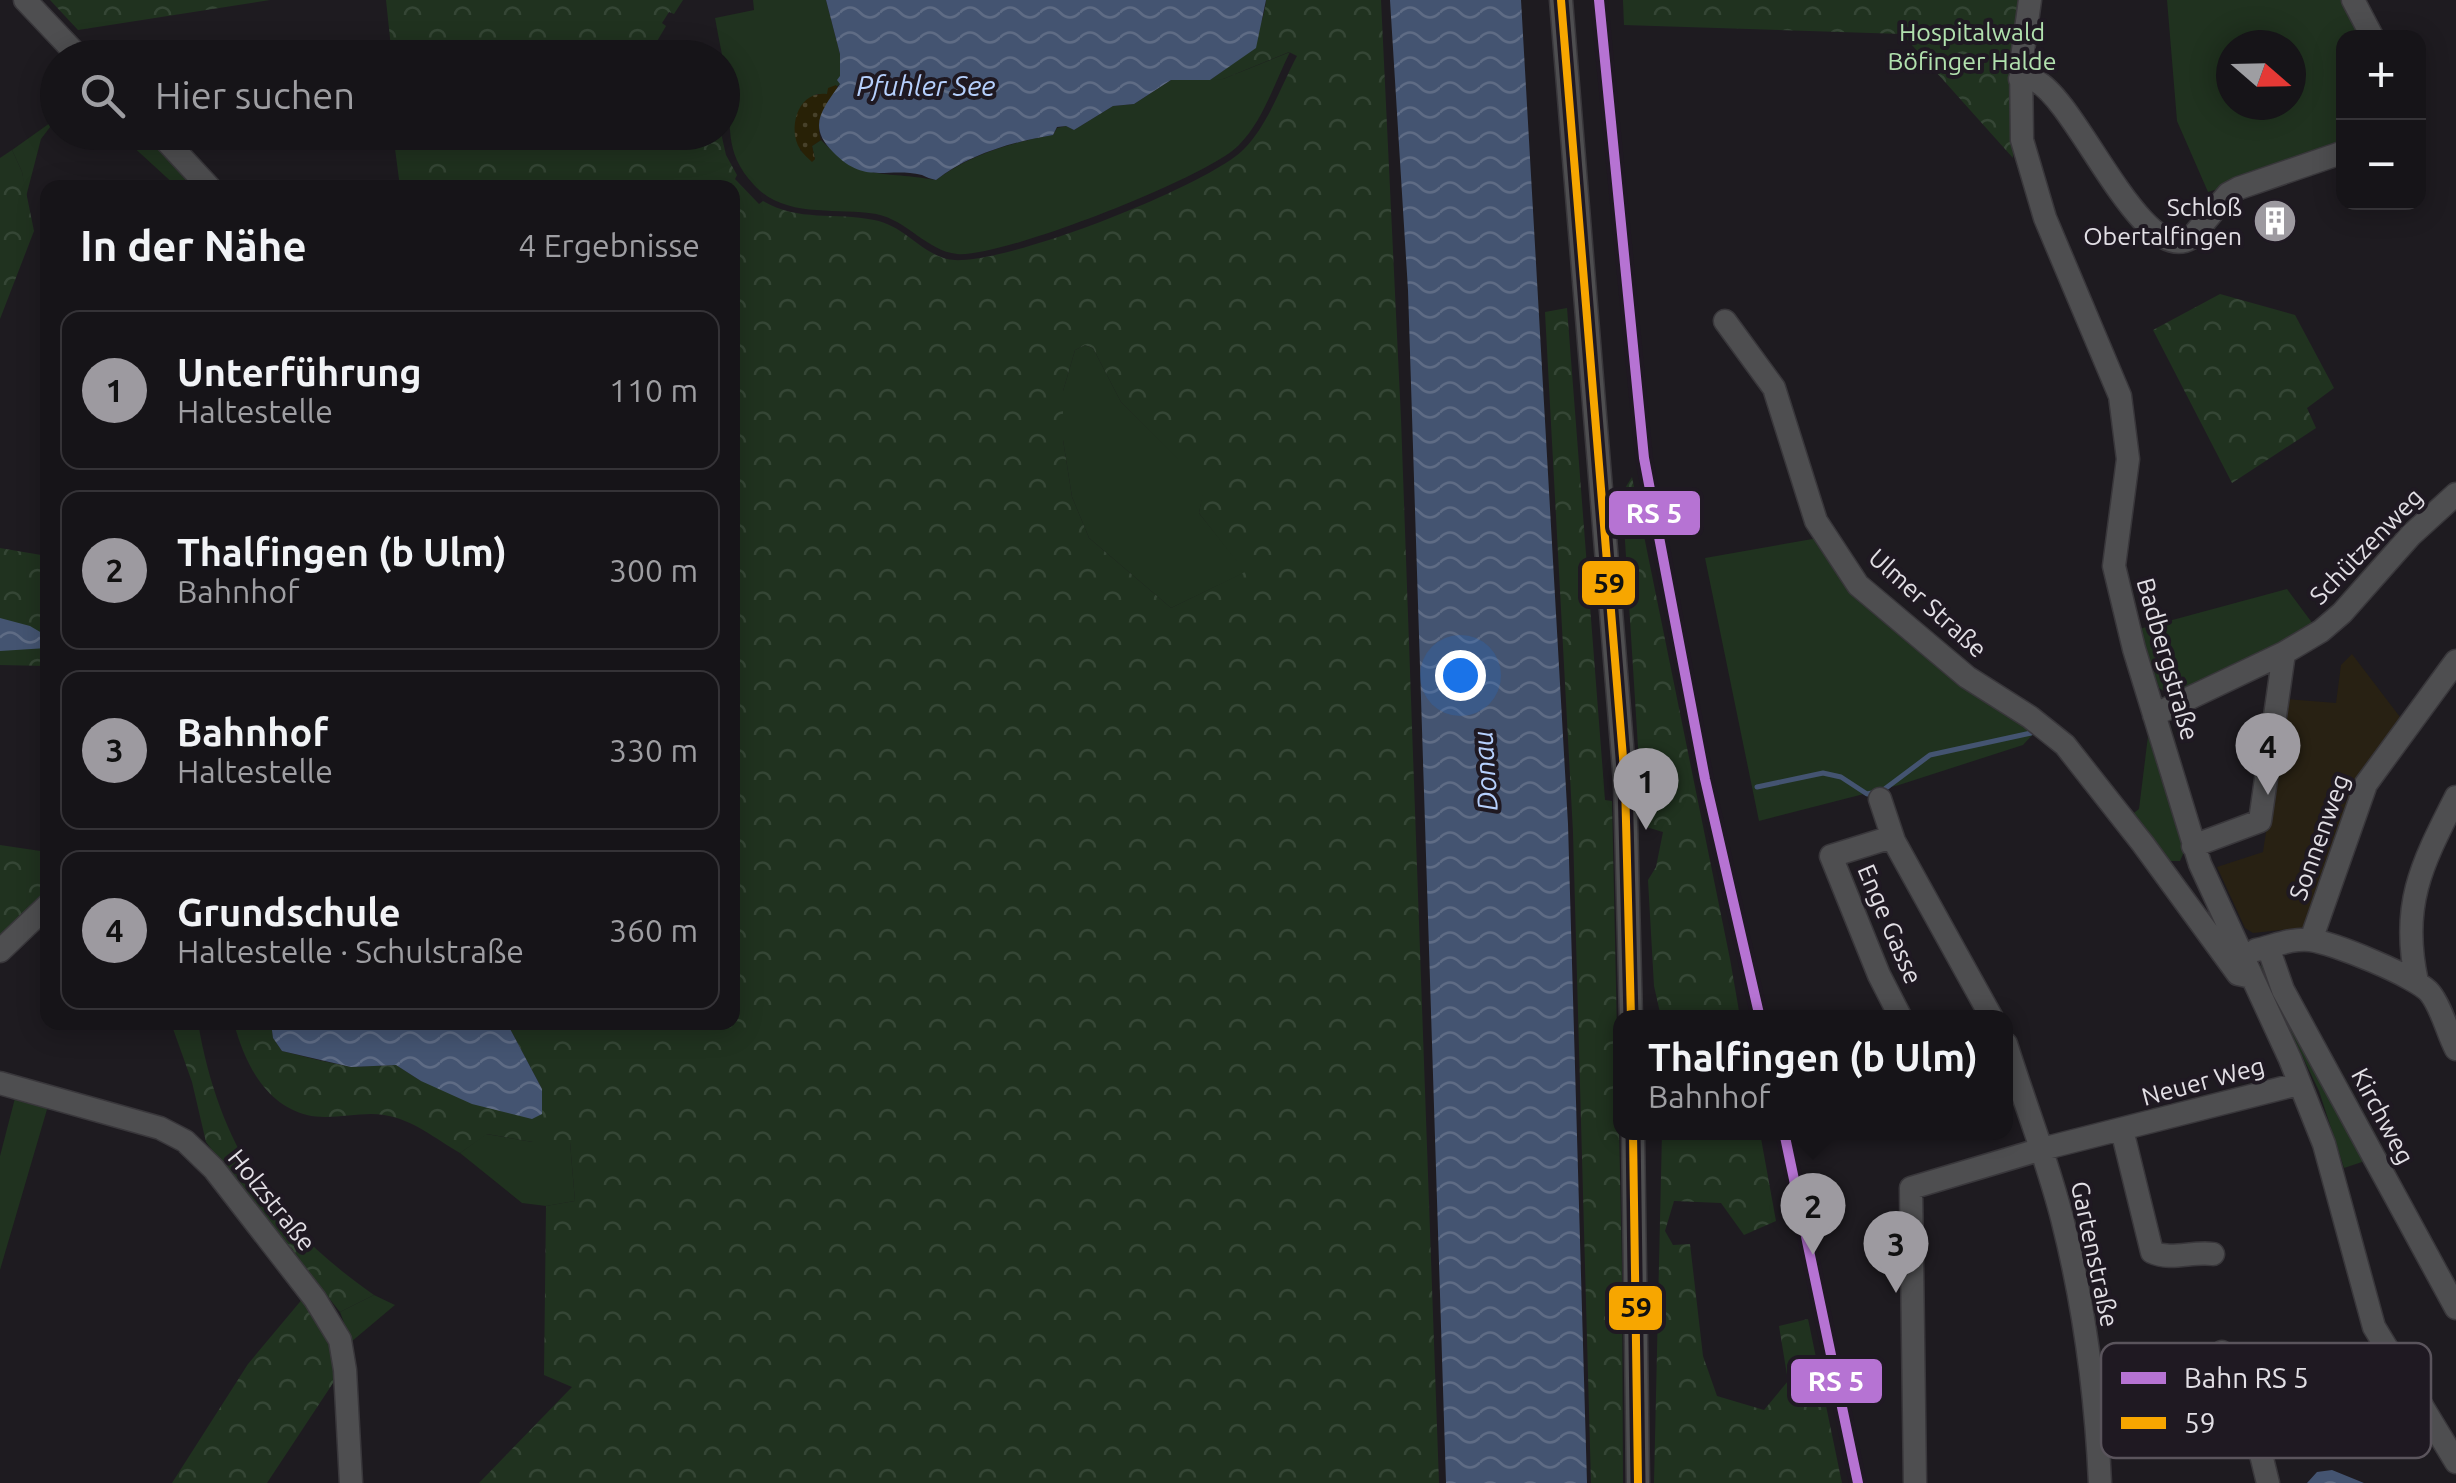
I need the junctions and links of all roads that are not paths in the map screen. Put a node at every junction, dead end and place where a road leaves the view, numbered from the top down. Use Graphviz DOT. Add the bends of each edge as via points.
graph roads {
  1 [pos="25,0"];
  2 [pos="1561,0"];
  3 [pos="2030,0"];
  4 [pos="2353,0"];
  5 [pos="2370,30"];
  6 [pos="63,40"];
  7 [pos="2020,78"];
  8 [pos="175,150"];
  9 [pos="2336,155"];
  10 [pos="203,180"];
  11 [pos="1724,321"];
  12 [pos="2456,494"];
  13 [pos="2284,653"];
  14 [pos="2456,661"];
  15 [pos="2154,715"];
  16 [pos="2456,797"];
  17 [pos="1880,799"];
  18 [pos="1892,837"];
  19 [pos="2197,855"];
  20 [pos="2167,876"];
  21 [pos="40,913"];
  22 [pos="2311,940"];
  23 [pos="2268,948"];
  24 [pos="0,951"];
  25 [pos="2244,954"];
  26 [pos="2252,976"];
  27 [pos="2417,982"];
  28 [pos="1631,1010"];
  29 [pos="1897,1010"];
  30 [pos="1988,1010"];
  31 [pos="2456,1050"];
  32 [pos="2013,1064"];
  33 [pos="0,1083"];
  34 [pos="2298,1084"];
  35 [pos="2122,1130"];
  36 [pos="1634,1140"];
  37 [pos="2042,1149"];
  38 [pos="2213,1254"];
  39 [pos="2456,1308"];
  40 [pos="2384,1343"];
  41 [pos="2431,1421"];
  42 [pos="2262,1458"];
  43 [pos="2456,1462"];
  44 [pos="351,1483"];
  45 [pos="1638,1483"];
  46 [pos="1914,1483"];
  47 [pos="2100,1483"];
  48 [pos="2268,1483"];
  1 -- 6 [label="street"];
  2 -- 28 [label="street" via="1625,782"];
  3 -- 7 [label="street, Badbergstraße"];
  4 -- 5 [label="street"];
  7 -- 9 [label="street" via="2046,90 2147,227 2169,242 2191,238 2239,188"];
  7 -- 15 [label="street, Badbergstraße" via="2030,176 2120,396 2128,459 2114,566"];
  8 -- 10 [label="street"];
  11 -- 20 [label="street, Ulmer Straße" via="1774,388 1816,521 1858,585 1967,677 2057,738"];
  12 -- 13 [label="street, Schützenweg" via="2342,614"];
  13 -- 15 [label="street, Schützenweg"];
  13 -- 19 [label="street" via="2260,821"];
  14 -- 22 [label="street, Sonnenweg" via="2366,784"];
  15 -- 19 [label="street, Badbergstraße"];
  16 -- 27 [label="street" via="2411,906"];
  17 -- 18 [label="street"];
  18 -- 29 [label="street, Enge Gasse" via="1831,856"];
  18 -- 30 [label="street"];
  19 -- 20 [label="street"];
  19 -- 25 [label="street, Badbergstraße"];
  20 -- 26 [label="street, Ulmer Straße" via="2238,974"];
  21 -- 24 [label="street"];
  22 -- 23 [label="street"];
  22 -- 27 [label="street"];
  23 -- 25 [label="street"];
  23 -- 39 [label="street, Kirchweg" via="2284,990"];
  25 -- 26 [label="street, Badbergstraße"];
  26 -- 34 [label="street, Ulmer Straße"];
  27 -- 31 [label="street" via="2432,996"];
  32 -- 37 [label="street, Gartenstraße"];
  33 -- 44 [label="street, Holzstraße" via="160,1128 214,1169 340,1340"];
  34 -- 35 [label="street, Neuer Weg"];
  34 -- 40 [label="street, Ulmer Straße" via="2338,1187 2356,1269"];
  35 -- 37 [label="street, Neuer Weg"];
  35 -- 38 [label="street, Neuer Weg" via="2152,1252 2164,1258"];
  36 -- 45 [label="street"];
  37 -- 46 [label="street, Neuer Weg" via="1911,1188"];
  37 -- 47 [label="street, Gartenstraße" via="2076,1278"];
  41 -- 43 [label="street, Ulmer Straße"];
  42 -- 48 [label="street"];
}
